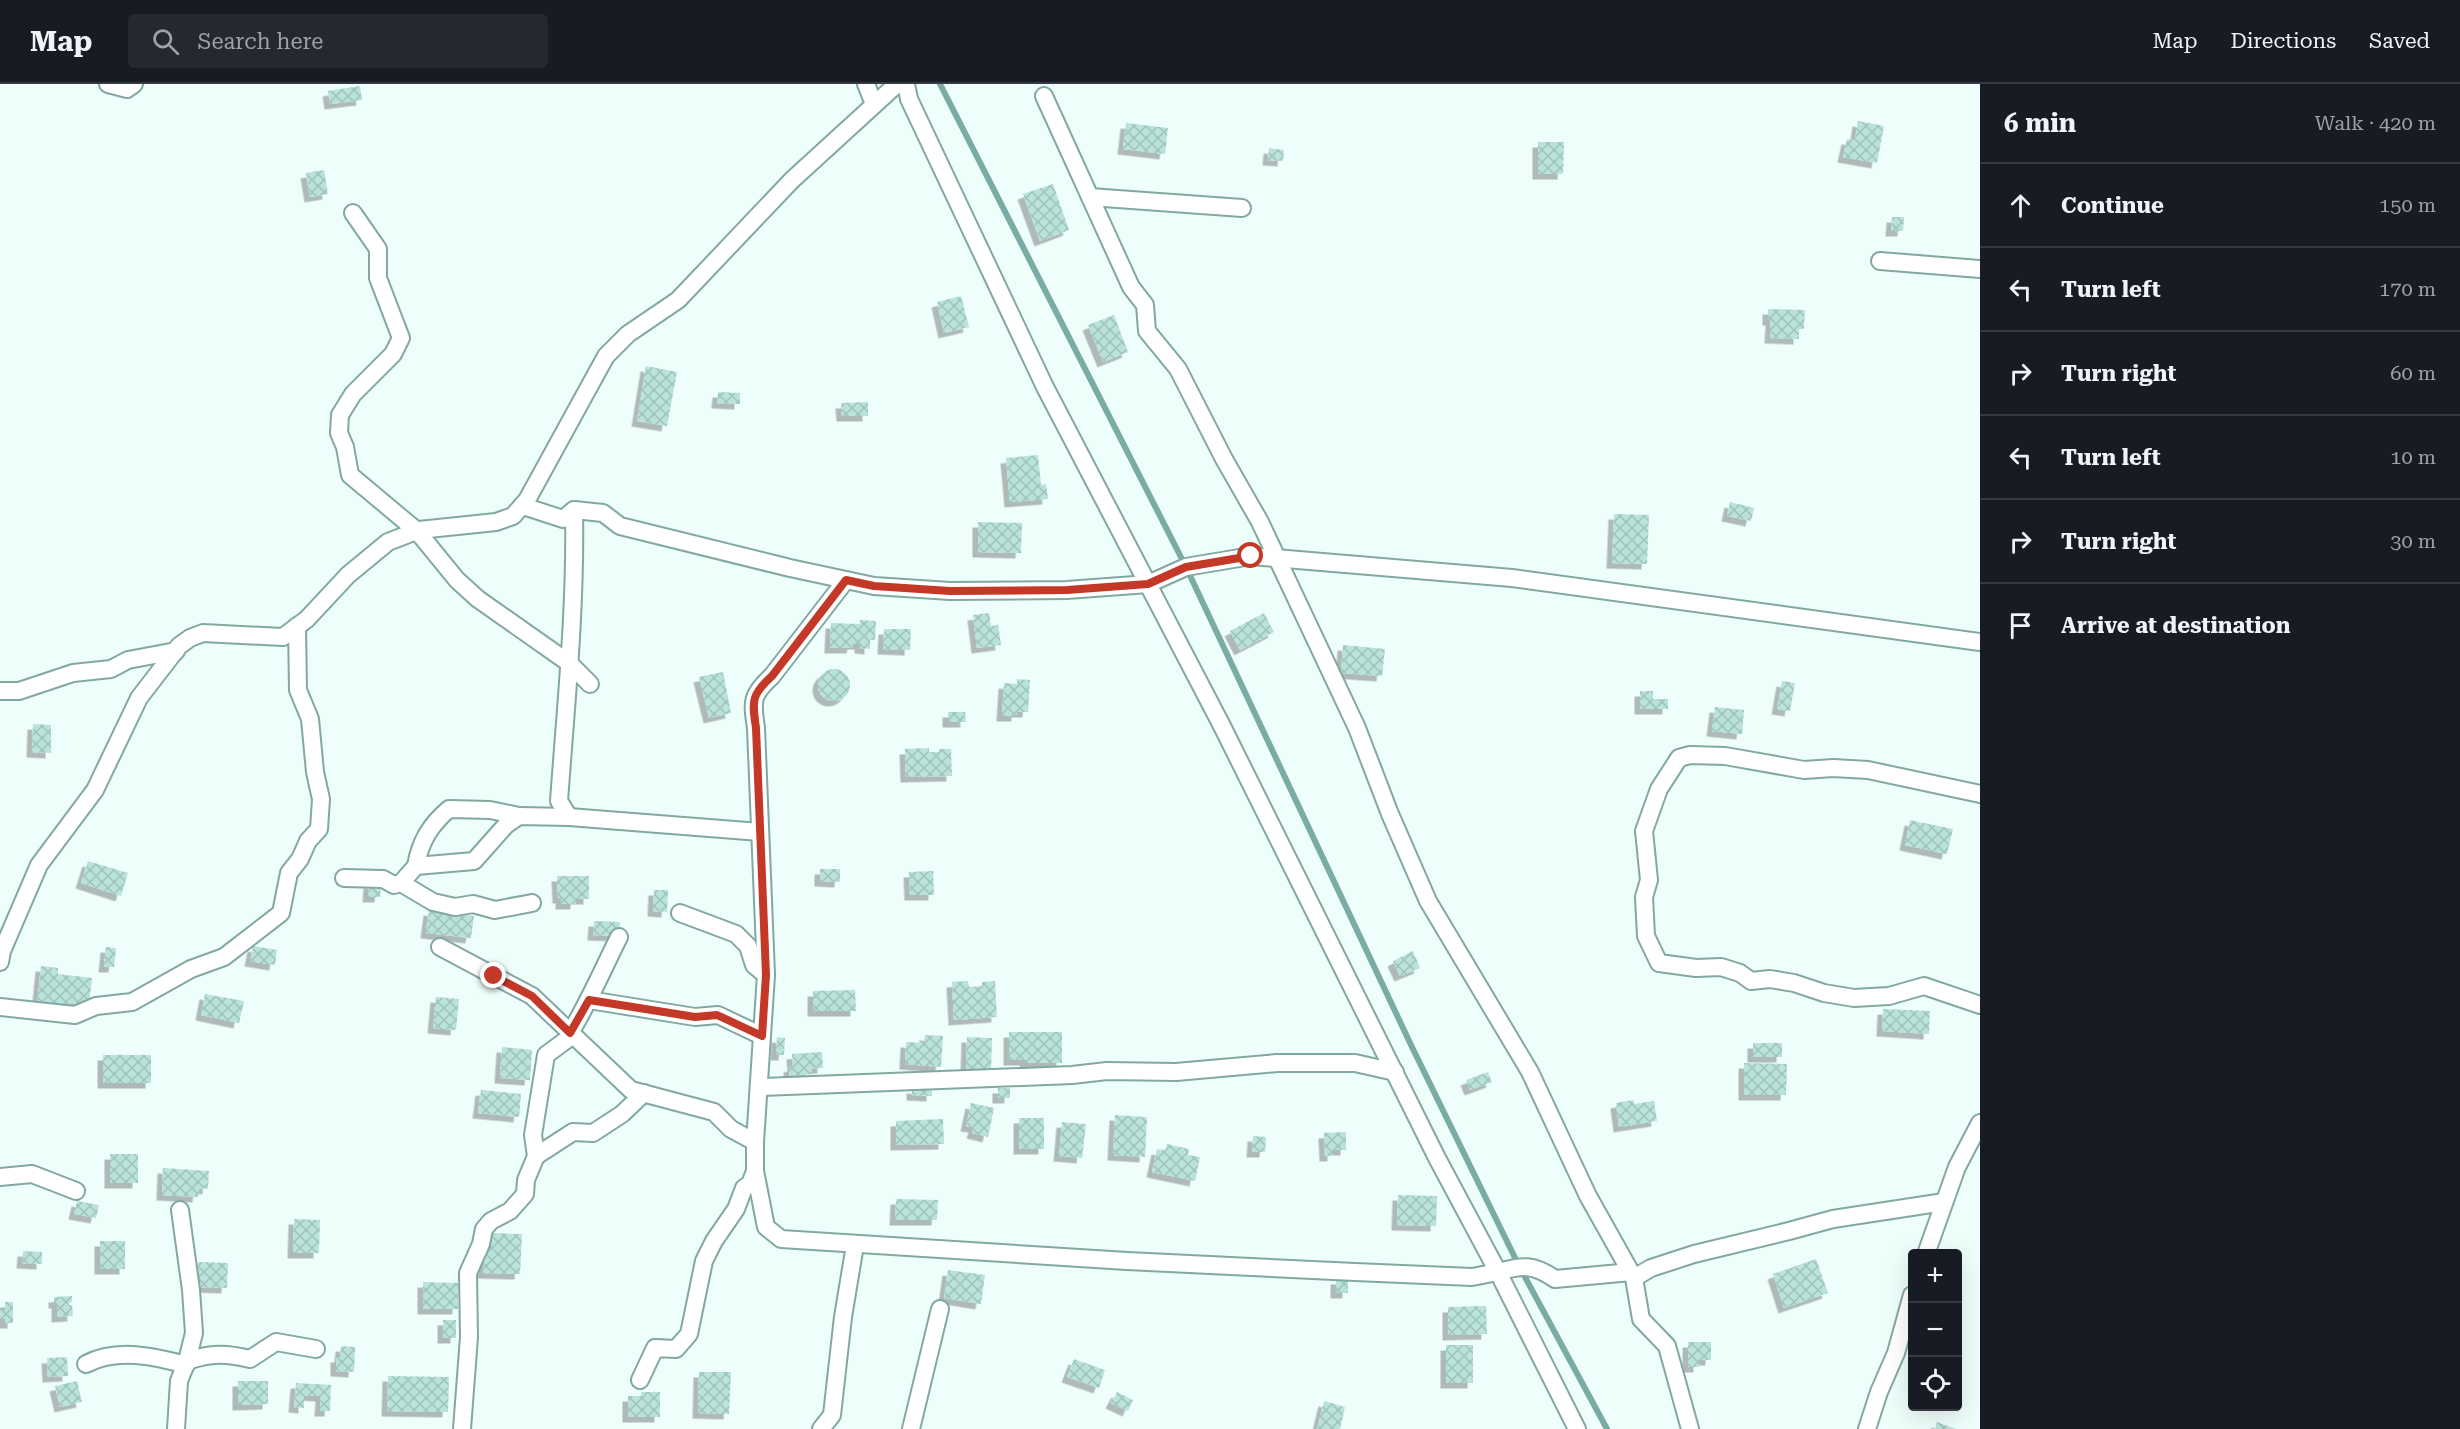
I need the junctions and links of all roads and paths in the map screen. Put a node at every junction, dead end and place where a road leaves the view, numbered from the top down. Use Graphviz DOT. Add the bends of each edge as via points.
graph roads {
  1 [pos="108,84"];
  2 [pos="134,84"];
  3 [pos="866,84"];
  4 [pos="897,84"];
  5 [pos="906,84"];
  6 [pos="1044,96"];
  7 [pos="874,104"];
  8 [pos="1090,197"];
  9 [pos="1242,208"];
  10 [pos="353,213"];
  11 [pos="1880,261"];
  12 [pos="1980,269"];
  13 [pos="523,506"];
  14 [pos="574,510"];
  15 [pos="417,531"];
  16 [pos="1277,560"];
  17 [pos="846,580"];
  18 [pos="1148,584"];
  19 [pos="297,626"];
  20 [pos="1980,642"];
  21 [pos="176,651"];
  22 [pos="569,663"];
  23 [pos="590,684"];
  24 [pos="0,691"];
  25 [pos="1980,794"];
  26 [pos="519,816"];
  27 [pos="569,817"];
  28 [pos="760,832"];
  29 [pos="416,866"];
  30 [pos="344,878"];
  31 [pos="401,883"];
  32 [pos="532,903"];
  33 [pos="680,913"];
  34 [pos="619,936"];
  35 [pos="440,947"];
  36 [pos="0,962"];
  37 [pos="766,975"];
  38 [pos="589,1000"];
  39 [pos="1980,1005"];
  40 [pos="0,1007"];
  41 [pos="572,1034"];
  42 [pos="762,1036"];
  43 [pos="1395,1072"];
  44 [pos="759,1087"];
  45 [pos="644,1093"];
  46 [pos="1980,1123"];
  47 [pos="755,1142"];
  48 [pos="536,1156"];
  49 [pos="755,1172"];
  50 [pos="0,1177"];
  51 [pos="76,1191"];
  52 [pos="1944,1202"];
  53 [pos="180,1210"];
  54 [pos="855,1245"];
  55 [pos="1928,1249"];
  56 [pos="1498,1272"];
  57 [pos="1633,1275"];
  58 [pos="1910,1303"];
  59 [pos="940,1309"];
  60 [pos="316,1349"];
  61 [pos="187,1363"];
  62 [pos="86,1364"];
  63 [pos="640,1380"];
  64 [pos="176,1429"];
  65 [pos="462,1429"];
  66 [pos="821,1429"];
  67 [pos="911,1429"];
  68 [pos="1577,1429"];
  69 [pos="1690,1429"];
  70 [pos="1867,1429"];
  1 -- 2 [label="street" via="127,89"];
  3 -- 7 [label="street"];
  4 -- 7 [label="street"];
  5 -- 18 [label="street" via="909,99 1045,387"];
  6 -- 8 [label="street"];
  7 -- 13 [label="street" via="792,180 678,300 628,334 606,356"];
  8 -- 9 [label="street"];
  8 -- 16 [label="street" via="1131,287 1145,305 1147,332 1178,369"];
  10 -- 15 [label="street" via="378,249 378,278 401,338 393,354 352,394 340,415 339,433 350,475"];
  11 -- 12 [label="street"];
  13 -- 14 [label="street" via="563,519"];
  13 -- 15 [label="street" via="513,516 496,522"];
  14 -- 17 [label="street" via="603,513 620,526"];
  14 -- 22 [label="street"];
  15 -- 19 [label="street" via="388,542"];
  15 -- 22 [label="street" via="478,600"];
  16 -- 18 [label="street" via="1251,556 1186,567"];
  16 -- 20 [label="street" via="1512,578"];
  16 -- 57 [label="street" via="1357,728 1428,901 1530,1072 1588,1196"];
  17 -- 18 [label="street" via="874,586 950,591 1067,590"];
  17 -- 28 [label="street" via="772,676 758,688 752,704"];
  18 -- 43 [label="street"];
  19 -- 21 [label="street" via="283,637 203,633 190,638"];
  19 -- 40 [label="street" via="298,690 310,719 321,799 319,829 289,873 281,913 224,957 191,969 132,1002 96,1006 75,1016"];
  21 -- 24 [label="street" via="128,660 111,669 73,672 19,691"];
  21 -- 36 [label="street" via="139,698 95,790 39,865"];
  22 -- 23 [label="street"];
  22 -- 27 [label="street" via="559,801"];
  25 -- 39 [label="street" via="1868,770 1804,770 1725,756 1679,758 1659,789 1644,831 1649,880 1644,897 1646,936 1659,963 1721,967 1751,981 1770,979 1854,998 1889,996 1924,986"];
  26 -- 27 [label="street"];
  26 -- 29 [label="street" via="474,861"];
  26 -- 29 [label="street" via="490,810 449,809 420,845"];
  27 -- 28 [label="street"];
  28 -- 37 [label="street"];
  29 -- 31 [label="street"];
  30 -- 31 [label="street"];
  31 -- 32 [label="street" via="433,902 455,907 473,904 495,910"];
  33 -- 37 [label="street" via="736,934 748,946 754,965"];
  34 -- 38 [label="street"];
  35 -- 41 [label="street" via="528,993"];
  37 -- 42 [label="street"];
  38 -- 41 [label="street"];
  38 -- 42 [label="street" via="695,1017 717,1015"];
  41 -- 45 [label="street" via="631,1090"];
  41 -- 48 [label="street" via="546,1055 534,1135"];
  42 -- 44 [label="street"];
  43 -- 44 [label="street" via="1355,1063 1277,1063 1176,1072 1107,1071"];
  43 -- 56 [label="street"];
  44 -- 47 [label="street"];
  45 -- 47 [label="street" via="714,1112 731,1129"];
  45 -- 48 [label="street" via="593,1133 573,1132"];
  46 -- 52 [label="street"];
  47 -- 49 [label="street"];
  48 -- 65 [label="street" via="525,1194 510,1211 484,1229 468,1273 469,1338"];
  49 -- 54 [label="street" via="766,1227 781,1239"];
  49 -- 63 [label="street" via="704,1261 689,1334 676,1349 655,1348"];
  50 -- 51 [label="street" via="32,1174"];
  52 -- 55 [label="street"];
  52 -- 57 [label="street" via="1833,1219 1694,1254"];
  53 -- 61 [label="street" via="194,1332"];
  54 -- 56 [label="street" via="1472,1277"];
  54 -- 66 [label="street" via="832,1415"];
  56 -- 57 [label="street" via="1519,1266 1542,1269 1555,1278"];
  56 -- 68 [label="street"];
  57 -- 69 [label="street" via="1641,1319 1667,1346"];
  58 -- 70 [label="street" via="1896,1353"];
  59 -- 67 [label="street"];
  60 -- 61 [label="street" via="276,1342 250,1359 227,1353 208,1354"];
  61 -- 62 [label="street" via="130,1354"];
  61 -- 64 [label="street" via="179,1381"];
}
